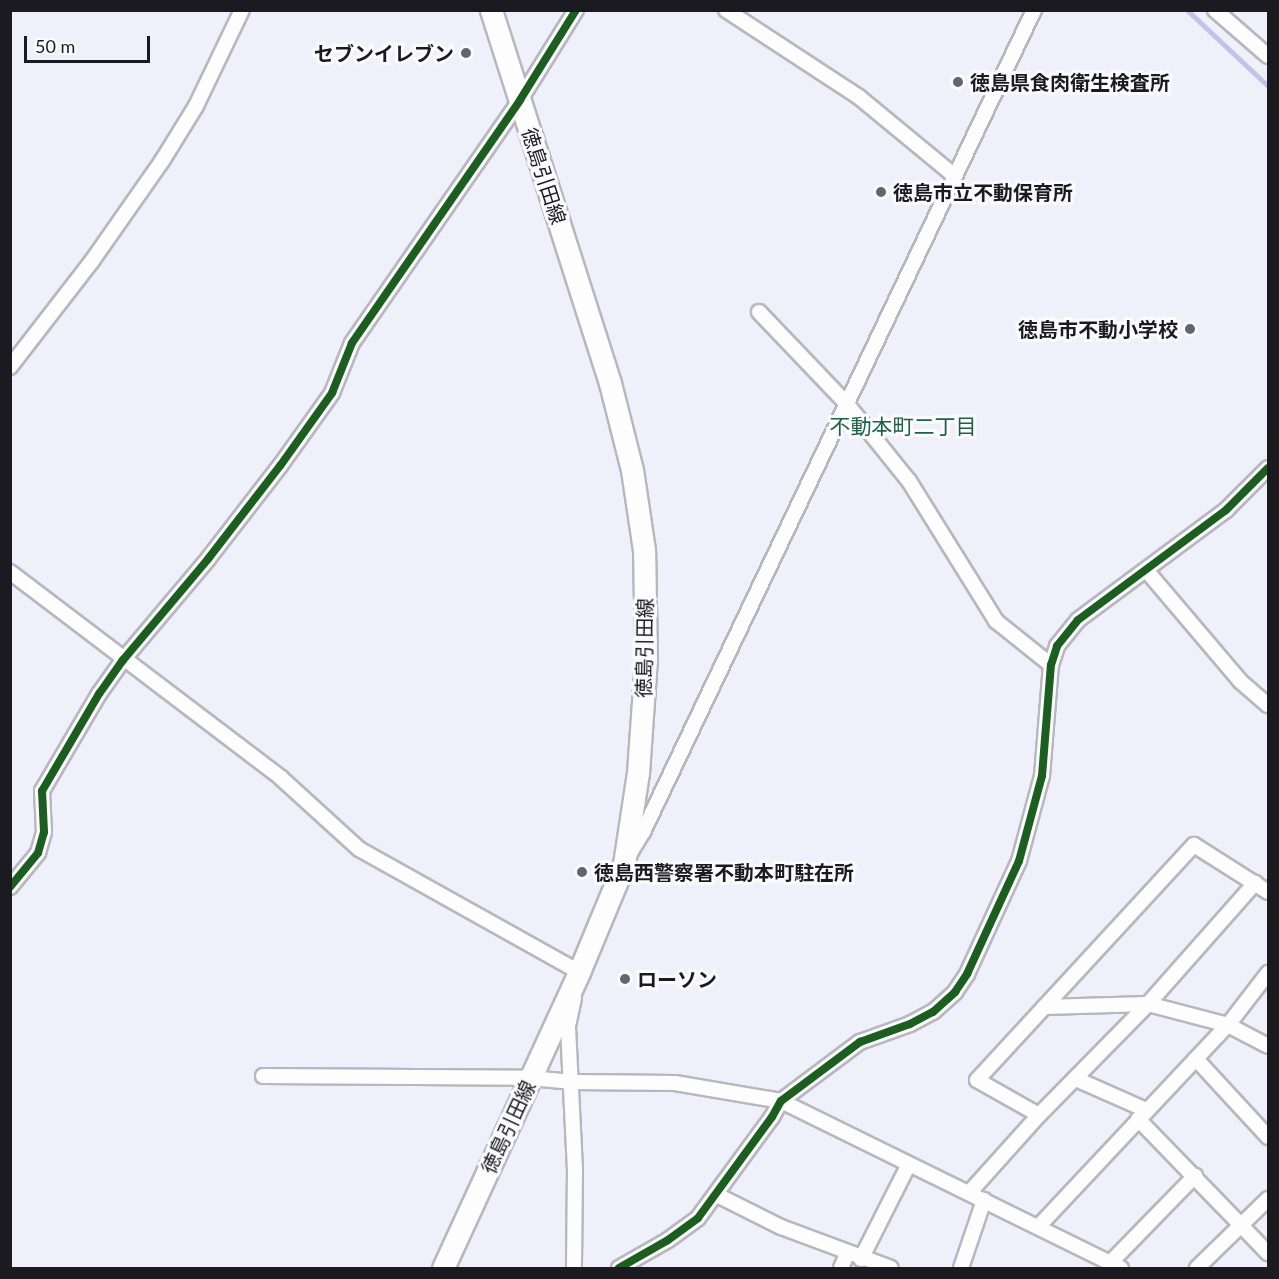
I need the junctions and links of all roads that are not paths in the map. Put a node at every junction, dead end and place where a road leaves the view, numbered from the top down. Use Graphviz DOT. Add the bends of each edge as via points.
graph roads {
  1 [pos="242,10"];
  2 [pos="491,10"];
  3 [pos="576,10"];
  4 [pos="726,10"];
  5 [pos="1034,10"];
  6 [pos="1215,10"];
  7 [pos="1269,56"];
  8 [pos="520,100"];
  9 [pos="955,176"];
  10 [pos="759,312"];
  11 [pos="10,367"];
  12 [pos="847,404"];
  13 [pos="1269,468"];
  14 [pos="1146,570"];
  15 [pos="10,572"];
  16 [pos="123,660"];
  17 [pos="1052,665"];
  18 [pos="1269,705"];
  19 [pos="624,864"];
  20 [pos="1255,883"];
  21 [pos="10,887"];
  22 [pos="1269,892"];
  23 [pos="579,972"];
  24 [pos="1269,973"];
  25 [pos="1148,1004"];
  26 [pos="1044,1007"];
  27 [pos="1228,1025"];
  28 [pos="1269,1046"];
  29 [pos="1196,1059"];
  30 [pos="262,1076"];
  31 [pos="530,1078"];
  32 [pos="1076,1079"];
  33 [pos="573,1082"];
  34 [pos="781,1101"];
  35 [pos="1039,1114"];
  36 [pos="1142,1115"];
  37 [pos="1269,1137"];
  38 [pos="909,1164"];
  39 [pos="1195,1176"];
  40 [pos="969,1193"];
  41 [pos="717,1195"];
  42 [pos="1269,1199"];
  43 [pos="984,1200"];
  44 [pos="1242,1226"];
  45 [pos="1038,1227"];
  46 [pos="1269,1253"];
  47 [pos="847,1254"];
  48 [pos="861,1259"];
  49 [pos="1115,1266"];
  50 [pos="443,1269"];
  51 [pos="574,1269"];
  52 [pos="619,1269"];
  53 [pos="841,1269"];
  54 [pos="891,1269"];
  55 [pos="961,1269"];
  56 [pos="1197,1269"];
  1 -- 11 [label="street" via="196,106 162,160 92,261"];
  2 -- 8 [label="main road, 徳島引田線"];
  3 -- 8 [label="street"];
  4 -- 9 [label="street" via="859,97"];
  5 -- 9 [label="street"];
  6 -- 7 [label="street"];
  8 -- 16 [label="street" via="352,343 326,402 208,559"];
  8 -- 19 [label="main road, 徳島引田線" via="610,383 632,470 644,550 646,660 638,773"];
  9 -- 12 [label="street"];
  10 -- 12 [label="street"];
  12 -- 17 [label="street" via="909,481 996,621"];
  12 -- 19 [label="street"];
  13 -- 14 [label="street" via="1226,510"];
  14 -- 17 [label="street" via="1064,633"];
  14 -- 18 [label="street" via="1240,681"];
  15 -- 16 [label="street"];
  16 -- 21 [label="street" via="42,791 44,832 38,853"];
  16 -- 23 [label="street" via="281,778 359,849"];
  17 -- 34 [label="street" via="1042,776 1019,861 967,974 955,992 933,1012 860,1042"];
  19 -- 23 [label="main road, 徳島引田線"];
  20 -- 22 [label="street"];
  20 -- 25 [label="street"];
  20 -- 26 [label="street" via="1194,845"];
  23 -- 31 [label="main road, 徳島引田線"];
  23 -- 33 [label="street" via="568,1027"];
  24 -- 27 [label="street"];
  25 -- 26 [label="street"];
  25 -- 27 [label="street"];
  25 -- 32 [label="street"];
  26 -- 35 [label="street" via="977,1080"];
  27 -- 28 [label="street"];
  27 -- 29 [label="street"];
  29 -- 36 [label="street"];
  29 -- 37 [label="street"];
  30 -- 31 [label="street"];
  31 -- 33 [label="street"];
  31 -- 50 [label="main road, 徳島引田線"];
  32 -- 35 [label="street"];
  32 -- 36 [label="street"];
  33 -- 34 [label="street" via="675,1083"];
  33 -- 51 [label="street"];
  34 -- 38 [label="street"];
  34 -- 41 [label="street"];
  35 -- 40 [label="street"];
  36 -- 39 [label="street"];
  36 -- 45 [label="street"];
  38 -- 40 [label="street"];
  38 -- 48 [label="street"];
  39 -- 44 [label="street"];
  39 -- 49 [label="street"];
  40 -- 43 [label="street"];
  41 -- 47 [label="street"];
  41 -- 52 [label="street" via="698,1218"];
  42 -- 44 [label="street"];
  43 -- 45 [label="street"];
  43 -- 55 [label="street"];
  44 -- 46 [label="street"];
  44 -- 56 [label="street"];
  45 -- 49 [label="street"];
  47 -- 48 [label="street"];
  47 -- 53 [label="street"];
  48 -- 54 [label="street"];
}
